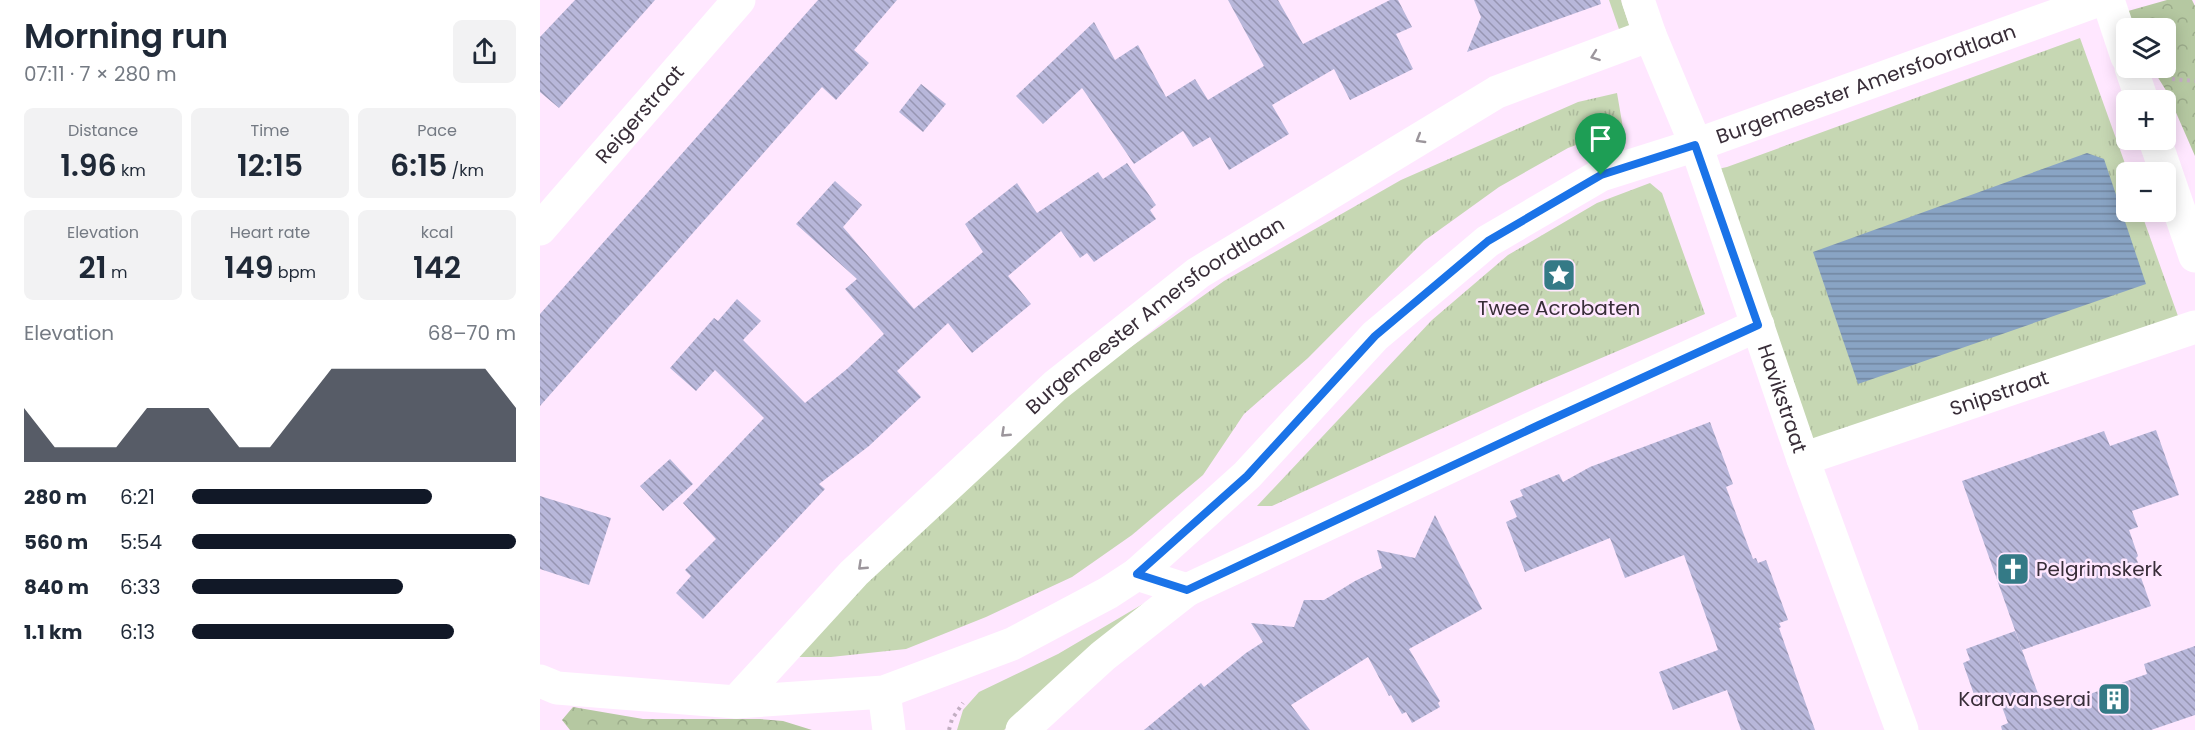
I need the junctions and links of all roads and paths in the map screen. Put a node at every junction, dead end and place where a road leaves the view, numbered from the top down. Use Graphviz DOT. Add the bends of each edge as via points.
graph roads {
  1 [pos="739,0"];
  2 [pos="1638,0"];
  3 [pos="2099,0"];
  4 [pos="2108,0"];
  5 [pos="2116,24"];
  6 [pos="1650,35"];
  7 [pos="1695,145"];
  8 [pos="2158,150"];
  9 [pos="540,229"];
  10 [pos="2195,256"];
  11 [pos="1758,325"];
  12 [pos="2195,327"];
  13 [pos="1803,459"];
  14 [pos="1137,574"];
  15 [pos="1187,590"];
  16 [pos="540,681"];
  17 [pos="884,692"];
  18 [pos="736,702"];
  19 [pos="889,730"];
  20 [pos="1022,730"];
  21 [pos="1902,730"];
  1 -- 9 [label="street, Reigerstraat"];
  2 -- 6 [label="street, Havikstraat"];
  3 -- 7 [label="street, Burgemeester Amersfoordtlaan"];
  4 -- 5 [label="street"];
  6 -- 7 [label="street, Havikstraat"];
  6 -- 18 [label="street, Burgemeester Amersfoordtlaan, one-way" via="1497,92 1198,273 1055,386 854,573"];
  7 -- 11 [label="street, Havikstraat"];
  7 -- 14 [label="street, Burgemeester Amersfoordtlaan" via="1601,175 1488,241 1375,336 1247,476"];
  8 -- 10 [label="street"];
  11 -- 13 [label="street, Havikstraat"];
  11 -- 15 [label="street"];
  12 -- 13 [label="street, Snipstraat"];
  13 -- 21 [label="street, Havikstraat"];
  14 -- 15 [label="street"];
  14 -- 17 [label="street, Burgemeester Amersfoordtlaan" via="1012,644"];
  15 -- 20 [label="street" via="1103,656"];
  16 -- 18 [label="street, Burgemeester Amersfoordtlaan" via="557,688"];
  17 -- 18 [label="street, Burgemeester Amersfoordtlaan"];
  17 -- 19 [label="street"];
}
